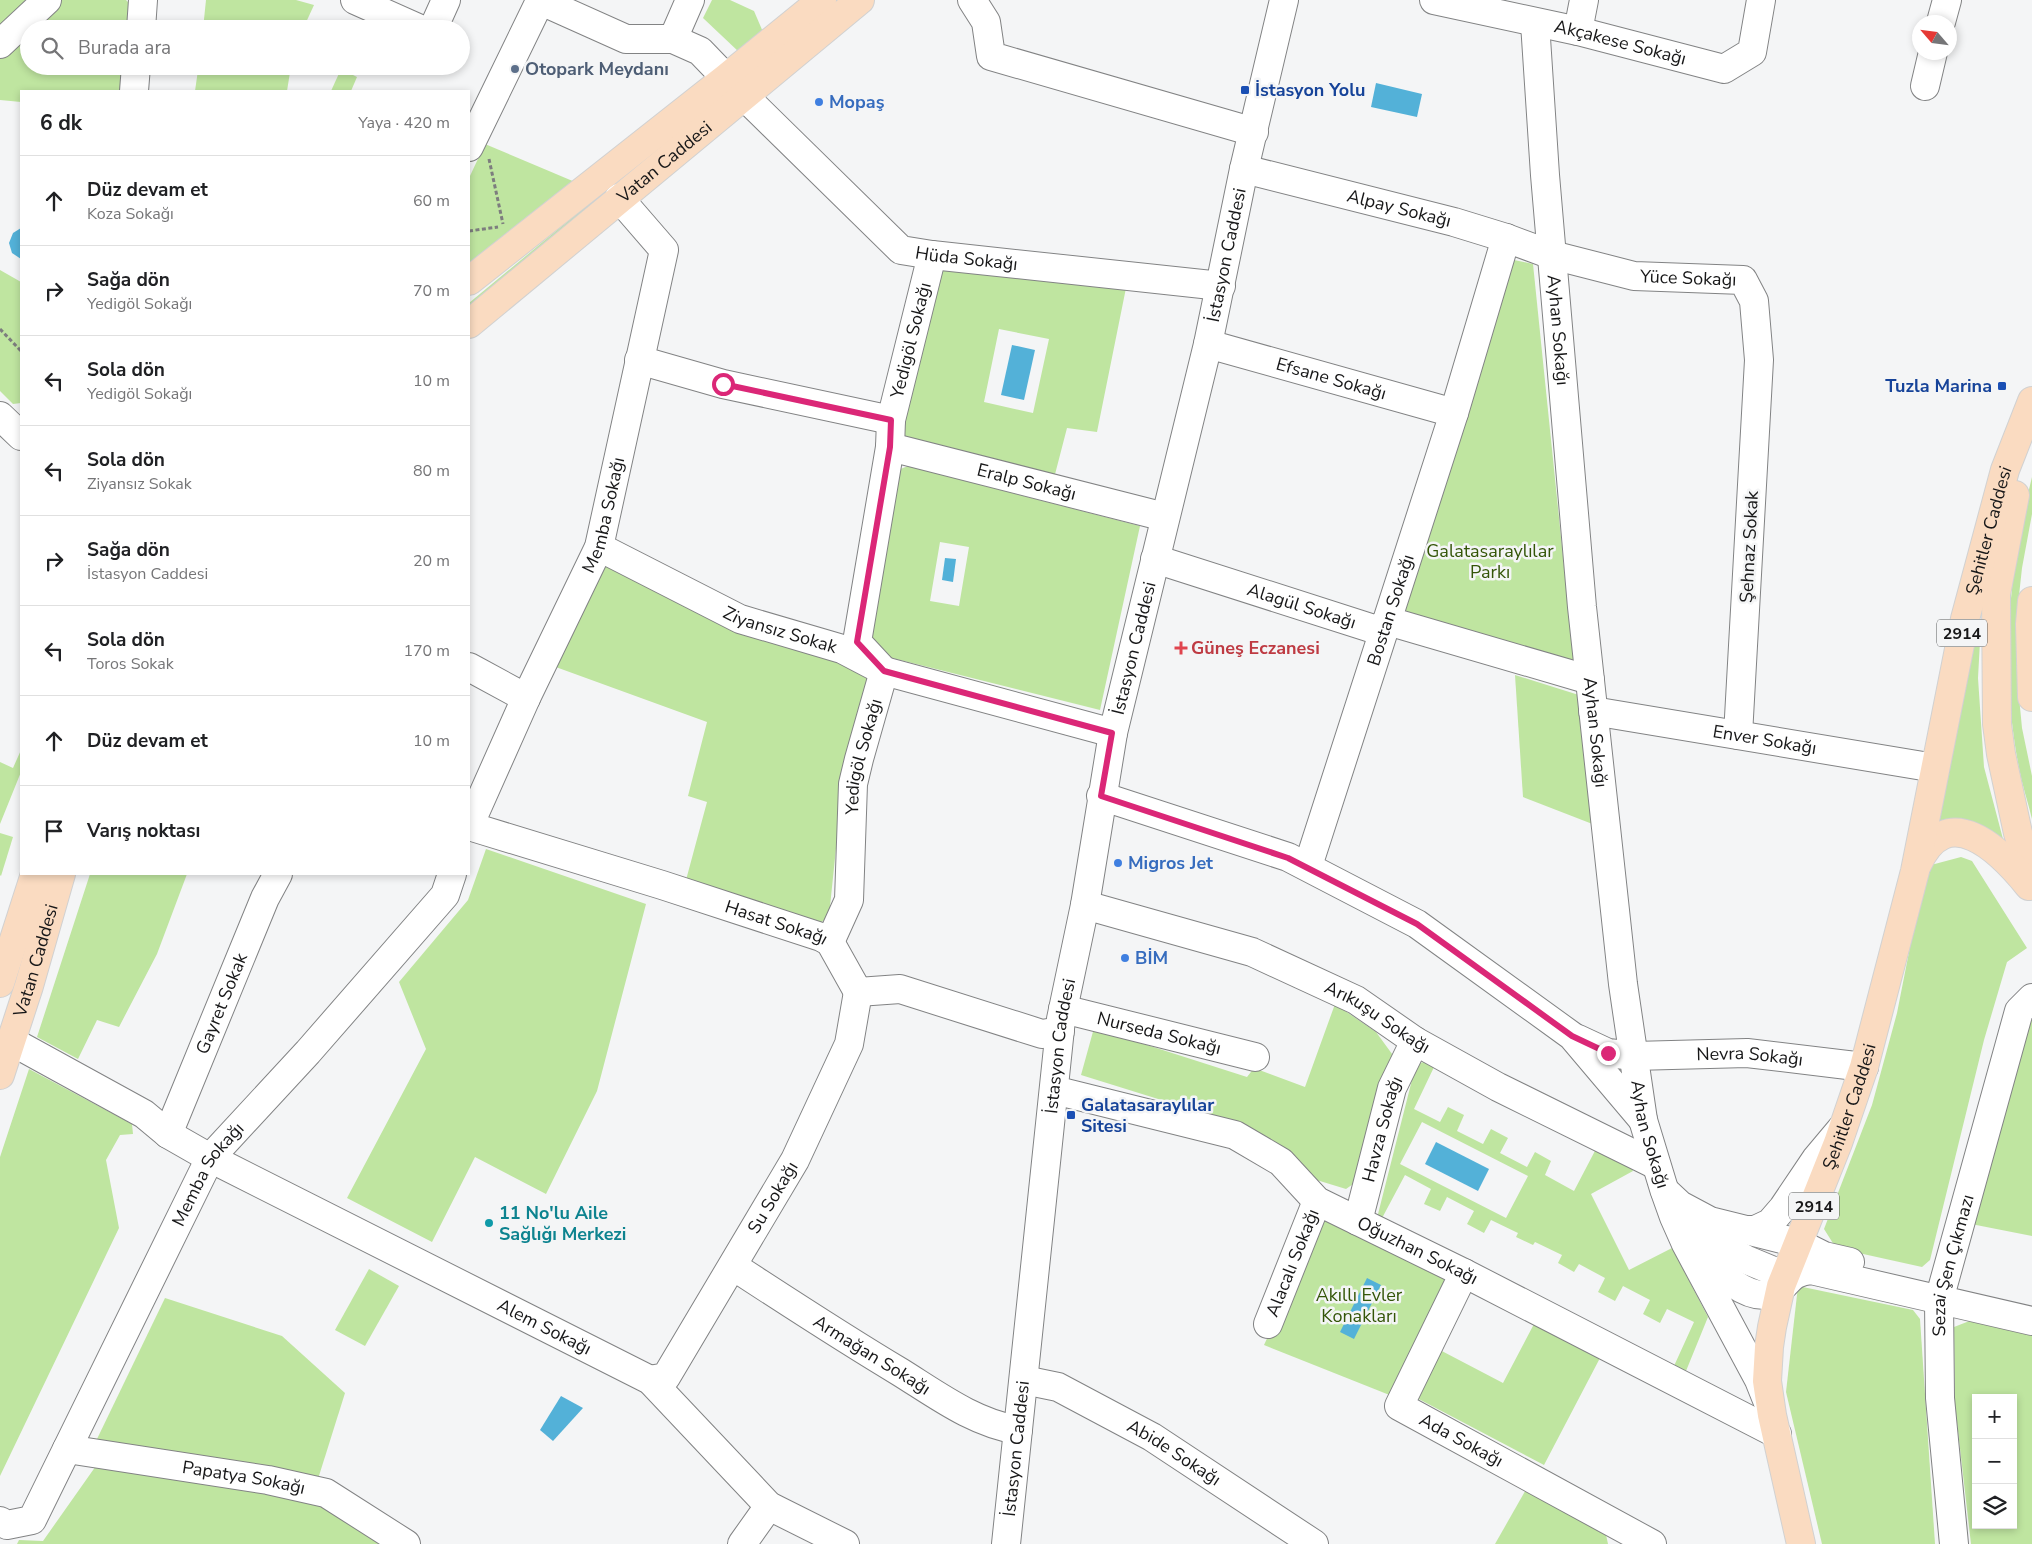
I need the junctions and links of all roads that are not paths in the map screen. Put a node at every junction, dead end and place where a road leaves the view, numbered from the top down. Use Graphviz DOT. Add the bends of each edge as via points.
graph roads {
  1 [pos="47,0"];
  2 [pos="143,0"];
  3 [pos="356,0"];
  4 [pos="446,0"];
  5 [pos="539,0"];
  6 [pos="690,0"];
  7 [pos="822,0"];
  8 [pos="860,0"];
  9 [pos="972,0"];
  10 [pos="1284,0"];
  11 [pos="1434,0"];
  12 [pos="1584,0"];
  13 [pos="1761,0"];
  14 [pos="1947,0"];
  15 [pos="1943,15"];
  16 [pos="26,20"];
  17 [pos="142,20"];
  18 [pos="400,20"];
  19 [pos="437,20"];
  20 [pos="1535,23"];
  21 [pos="20,25"];
  22 [pos="1578,31"];
  23 [pos="673,38"];
  24 [pos="0,44"];
  25 [pos="1931,60"];
  26 [pos="135,75"];
  27 [pos="1924,86"];
  28 [pos="735,87"];
  29 [pos="134,90"];
  30 [pos="1254,132"];
  31 [pos="478,150"];
  32 [pos="1244,169"];
  33 [pos="618,198"];
  34 [pos="1506,238"];
  35 [pos="932,255"];
  36 [pos="1552,255"];
  37 [pos="470,281"];
  38 [pos="1221,286"];
  39 [pos="470,323"];
  40 [pos="1208,344"];
  41 [pos="639,360"];
  42 [pos="1759,360"];
  43 [pos="2032,401"];
  44 [pos="1454,413"];
  45 [pos="0,416"];
  46 [pos="891,420"];
  47 [pos="2032,430"];
  48 [pos="20,435"];
  49 [pos="890,447"];
  50 [pos="1165,517"];
  51 [pos="599,547"];
  52 [pos="1156,559"];
  53 [pos="2032,602"];
  54 [pos="1388,621"];
  55 [pos="470,668"];
  56 [pos="884,671"];
  57 [pos="1590,680"];
  58 [pos="2032,697"];
  59 [pos="526,698"];
  60 [pos="1593,711"];
  61 [pos="1112,733"];
  62 [pos="1738,735"];
  63 [pos="1935,768"];
  64 [pos="1101,796"];
  65 [pos="470,824"];
  66 [pos="470,826"];
  67 [pos="1308,866"];
  68 [pos="1914,871"];
  69 [pos="35,875"];
  70 [pos="61,875"];
  71 [pos="277,875"];
  72 [pos="449,875"];
  73 [pos="2032,878"];
  74 [pos="2032,891"];
  75 [pos="1085,905"];
  76 [pos="830,942"];
  77 [pos="0,983"];
  78 [pos="858,992"];
  79 [pos="2032,998"];
  80 [pos="1061,1020"];
  81 [pos="1572,1036"];
  82 [pos="10,1041"];
  83 [pos="1415,1041"];
  84 [pos="1634,1056"];
  85 [pos="1255,1057"];
  86 [pos="1864,1067"];
  87 [pos="0,1075"];
  88 [pos="1054,1090"];
  89 [pos="1847,1118"];
  90 [pos="1643,1120"];
  91 [pos="168,1134"];
  92 [pos="210,1158"];
  93 [pos="1660,1177"];
  94 [pos="1317,1201"];
  95 [pos="1358,1221"];
  96 [pos="1744,1230"];
  97 [pos="1798,1243"];
  98 [pos="733,1266"];
  99 [pos="1464,1273"];
  100 [pos="1782,1286"];
  101 [pos="1940,1292"];
  102 [pos="2032,1304"];
  103 [pos="2032,1321"];
  104 [pos="1268,1324"];
  105 [pos="650,1380"];
  106 [pos="1024,1380"];
  107 [pos="1775,1425"];
  108 [pos="1018,1430"];
  109 [pos="67,1449"];
  110 [pos="769,1506"];
  111 [pos="0,1521"];
  112 [pos="402,1542"];
  113 [pos="742,1544"];
  114 [pos="845,1544"];
  115 [pos="1006,1544"];
  116 [pos="1314,1544"];
  117 [pos="1652,1544"];
  118 [pos="1801,1544"];
  119 [pos="1954,1544"];
  1 -- 16 [label="street"];
  2 -- 17 [label="street"];
  3 -- 18 [label="street"];
  4 -- 19 [label="street"];
  5 -- 23 [label="street" via="626,39"];
  5 -- 31 [label="street"];
  6 -- 23 [label="street"];
  7 -- 28 [label="main road, Vatan Caddesi"];
  8 -- 28 [label="main road, Vatan Caddesi"];
  9 -- 30 [label="street" via="986,22 991,56"];
  10 -- 30 [label="street, İstasyon Caddesi"];
  11 -- 20 [label="street, Akçakese Sokağı"];
  12 -- 22 [label="street"];
  13 -- 22 [label="street, Akçakese Sokağı" via="1752,52 1724,69"];
  14 -- 15 [label="street"];
  20 -- 22 [label="street, Akçakese Sokağı"];
  20 -- 36 [label="street, Ayhan Sokağı"];
  21 -- 24 [label="street"];
  23 -- 28 [label="street, Hüda Sokağı" via="700,51"];
  25 -- 27 [label="street"];
  26 -- 29 [label="street"];
  28 -- 33 [label="main road, Vatan Caddesi"];
  28 -- 35 [label="street, Hüda Sokağı" via="901,250"];
  28 -- 37 [label="main road, Vatan Caddesi"];
  30 -- 32 [label="street, İstasyon Caddesi"];
  32 -- 34 [label="street, Alpay Sokağı"];
  32 -- 38 [label="street, İstasyon Caddesi"];
  33 -- 39 [label="main road, Vatan Caddesi"];
  33 -- 41 [label="street, Memba Sokağı" via="664,250"];
  34 -- 36 [label="street, Alpay Sokağı"];
  34 -- 44 [label="street, Bostan Sokağı"];
  35 -- 38 [label="street, Hüda Sokağı"];
  35 -- 46 [label="street, Yedigöl Sokağı"];
  36 -- 42 [label="street, Yüce Sokağı" via="1634,276 1743,280 1754,301"];
  36 -- 57 [label="street, Ayhan Sokağı"];
  38 -- 40 [label="street, İstasyon Caddesi"];
  40 -- 44 [label="street, Efsane Sokağı"];
  40 -- 50 [label="street, İstasyon Caddesi"];
  41 -- 46 [label="street" via="723,384"];
  41 -- 51 [label="street, Memba Sokağı"];
  42 -- 62 [label="street, Şehnaz Sokak"];
  43 -- 63 [label="main road, Şehitler Caddesi / 2914" via="2005,470 1984,546 1965,619"];
  44 -- 54 [label="street, Bostan Sokağı"];
  45 -- 48 [label="street"];
  46 -- 49 [label="street, Yedigöl Sokağı"];
  47 -- 73 [label="main road" via="2018,478 1996,594 1998,734 2018,832"];
  49 -- 50 [label="street, Eralp Sokağı"];
  49 -- 56 [label="street, Yedigöl Sokağı" via="857,642"];
  50 -- 52 [label="street, İstasyon Caddesi"];
  51 -- 56 [label="street, Ziyansız Sokak" via="740,619 842,649"];
  51 -- 59 [label="street, Memba Sokağı"];
  52 -- 54 [label="street, Alagül Sokağı" via="1377,630"];
  52 -- 61 [label="street, İstasyon Caddesi"];
  53 -- 58 [label="main road"];
  54 -- 57 [label="street"];
  54 -- 67 [label="street, Bostan Sokağı"];
  55 -- 59 [label="street"];
  56 -- 61 [label="street, Ziyansız Sokak"];
  56 -- 76 [label="street, Yedigöl Sokağı" via="853,784 849,900"];
  57 -- 60 [label="street, Ayhan Sokağı"];
  59 -- 65 [label="street, Memba Sokağı"];
  60 -- 62 [label="street, Enver Sokağı"];
  60 -- 84 [label="street, Ayhan Sokağı"];
  61 -- 64 [label="street, İstasyon Caddesi"];
  62 -- 63 [label="street, Enver Sokağı"];
  63 -- 68 [label="main road, Şehitler Caddesi / 2914"];
  64 -- 67 [label="street"];
  64 -- 75 [label="street, İstasyon Caddesi"];
  66 -- 76 [label="street, Hasat Sokağı" via="662,885"];
  67 -- 81 [label="street" via="1417,924"];
  68 -- 74 [label="main road, Şehitler Caddesi / 2914" via="1931,843 1959,832 1972,835 1994,849"];
  68 -- 86 [label="main road, Şehitler Caddesi / 2914"];
  69 -- 77 [label="main road, Vatan Caddesi"];
  70 -- 82 [label="main road, Vatan Caddesi"];
  71 -- 91 [label="street, Gayret Sokak" via="265,898"];
  72 -- 92 [label="street, Memba Sokağı" via="445,895"];
  75 -- 80 [label="street, İstasyon Caddesi"];
  75 -- 83 [label="street, Arıkuşu Sokağı" via="1252,952 1356,1000"];
  76 -- 78 [label="street, Hasat Sokağı"];
  78 -- 80 [label="street" via="900,989 1042,1034"];
  78 -- 98 [label="street, Su Sokağı" via="849,1044 795,1160"];
  79 -- 101 [label="street, Sezai Şen Çıkmazı" via="2019,1010"];
  80 -- 85 [label="street, Nurseda Sokağı"];
  80 -- 88 [label="street, İstasyon Caddesi"];
  81 -- 84 [label="street, Nevra Sokağı" via="1608,1053"];
  81 -- 90 [label="street"];
  82 -- 87 [label="main road, Vatan Caddesi"];
  82 -- 91 [label="street, Alem Sokağı" via="144,1114"];
  83 -- 93 [label="street, Arıkuşu Sokağı"];
  83 -- 95 [label="street, Havza Sokağı" via="1392,1088"];
  84 -- 86 [label="street, Nevra Sokağı" via="1747,1053"];
  84 -- 90 [label="street, Ayhan Sokağı"];
  86 -- 89 [label="main road, Şehitler Caddesi / 2914"];
  88 -- 94 [label="street, Oğuzhan Sokağı" via="1235,1135 1281,1162"];
  88 -- 106 [label="street, İstasyon Caddesi"];
  89 -- 96 [label="street" via="1777,1216 1764,1228"];
  89 -- 97 [label="main road, Şehitler Caddesi / 2914"];
  90 -- 93 [label="street, Ayhan Sokağı"];
  91 -- 92 [label="street, Alem Sokağı"];
  92 -- 105 [label="street, Alem Sokağı"];
  92 -- 109 [label="street, Memba Sokağı"];
  93 -- 96 [label="street, Arıkuşu Sokağı" via="1680,1205 1710,1221"];
  93 -- 100 [label="street" via="1699,1250 1725,1278 1743,1289 1767,1296"];
  93 -- 107 [label="street, Ayhan Sokağı" via="1686,1244 1759,1380"];
  94 -- 95 [label="street, Oğuzhan Sokağı"];
  94 -- 104 [label="street, Alacalı Sokağı"];
  95 -- 99 [label="street, Oğuzhan Sokağı"];
  96 -- 97 [label="street, Arıkuşu Sokağı"];
  97 -- 100 [label="main road, Şehitler Caddesi / 2914"];
  97 -- 101 [label="street, Arıkuşu Sokağı" via="1824,1256"];
  98 -- 105 [label="street, Su Sokağı" via="666,1377"];
  98 -- 108 [label="street, Armağan Sokağı" via="960,1409 1000,1427"];
  99 -- 107 [label="street, Oğuzhan Sokağı"];
  99 -- 117 [label="street, Ada Sokağı" via="1399,1406"];
  100 -- 101 [label="street" via="1794,1274 1810,1270"];
  100 -- 107 [label="main road, Şehitler Caddesi / 2914" via="1767,1364"];
  101 -- 102 [label="street"];
  101 -- 103 [label="street"];
  101 -- 119 [label="street, Sezai Şen Çıkmazı" via="1940,1398"];
  105 -- 110 [label="street, Alem Sokağı"];
  106 -- 108 [label="street, İstasyon Caddesi"];
  106 -- 116 [label="street, Abide Sokağı" via="1058,1387 1152,1437"];
  107 -- 118 [label="main road, Şehitler Caddesi / 2914"];
  108 -- 115 [label="street, İstasyon Caddesi"];
  109 -- 111 [label="street, Memba Sokağı" via="32,1520 7,1525"];
  109 -- 112 [label="street, Papatya Sokağı" via="326,1492"];
  110 -- 113 [label="street"];
  110 -- 114 [label="street, Alem Sokağı"];
}
